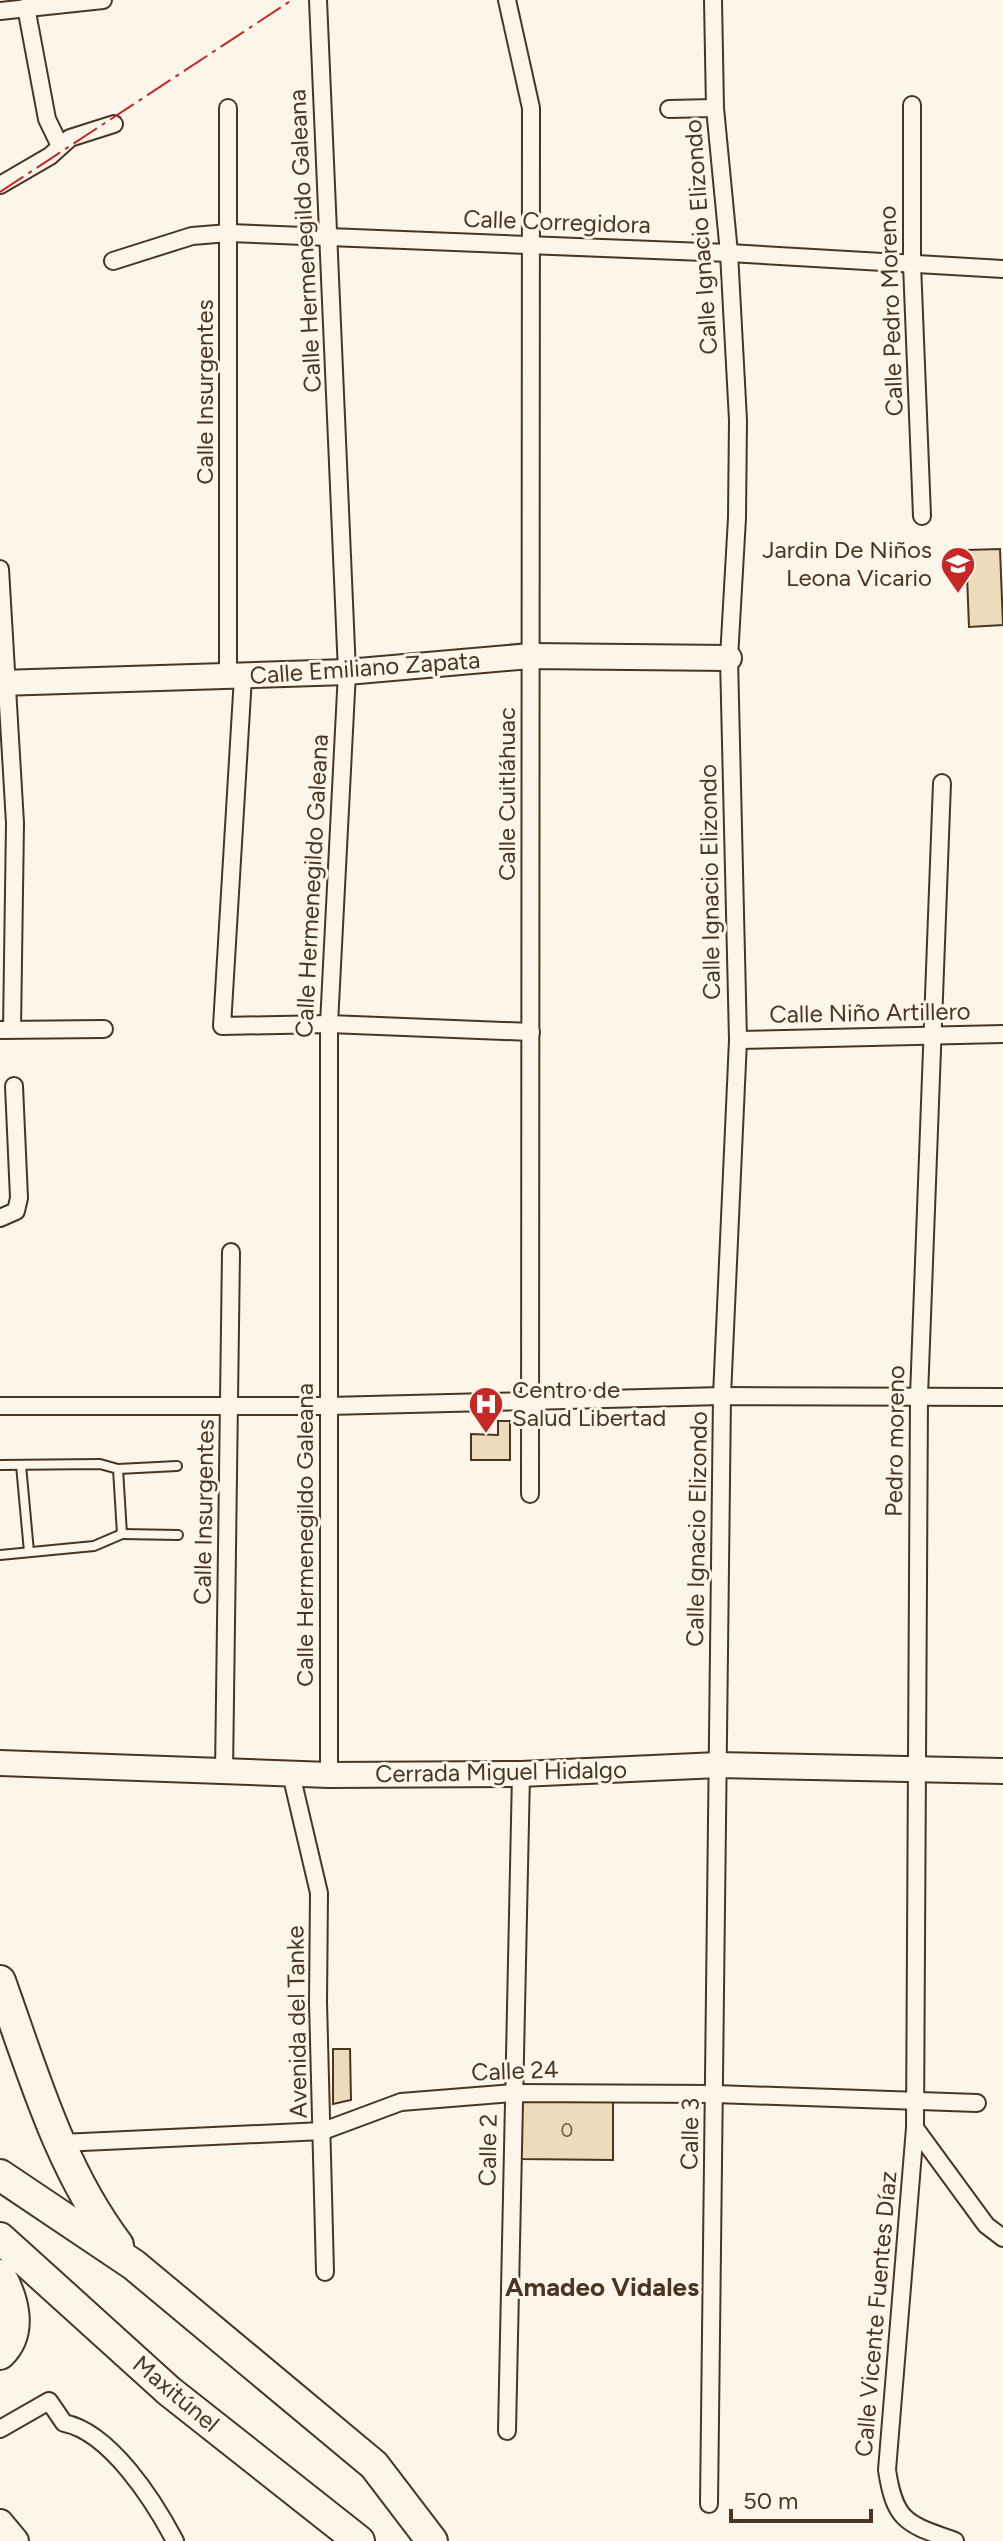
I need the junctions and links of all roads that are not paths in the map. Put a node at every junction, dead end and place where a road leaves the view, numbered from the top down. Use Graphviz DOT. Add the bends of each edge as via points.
graph roads {
  1 [pos="103,0"];
  2 [pos="318,0"];
  3 [pos="507,0"];
  4 [pos="713,0"];
  5 [pos="26,7"];
  6 [pos="0,11"];
  7 [pos="912,105"];
  8 [pos="228,108"];
  9 [pos="715,108"];
  10 [pos="669,109"];
  11 [pos="114,124"];
  12 [pos="60,146"];
  13 [pos="0,185"];
  14 [pos="229,233"];
  15 [pos="331,238"];
  16 [pos="533,245"];
  17 [pos="729,253"];
  18 [pos="113,261"];
  19 [pos="912,264"];
  20 [pos="1003,269"];
  21 [pos="922,516"];
  22 [pos="0,569"];
  23 [pos="530,656"];
  24 [pos="729,658"];
  25 [pos="347,672"];
  26 [pos="235,677"];
  27 [pos="4,683"];
  28 [pos="942,783"];
  29 [pos="329,1024"];
  30 [pos="104,1029"];
  31 [pos="6,1030"];
  32 [pos="531,1032"];
  33 [pos="930,1034"];
  34 [pos="1003,1034"];
  35 [pos="738,1040"];
  36 [pos="14,1086"];
  37 [pos="0,1218"];
  38 [pos="231,1252"];
  39 [pos="722,1396"];
  40 [pos="919,1396"];
  41 [pos="1003,1397"];
  42 [pos="531,1400"];
  43 [pos="230,1404"];
  44 [pos="0,1406"];
  45 [pos="328,1406"];
  46 [pos="0,1465"];
  47 [pos="21,1465"];
  48 [pos="177,1466"];
  49 [pos="118,1469"];
  50 [pos="530,1494"];
  51 [pos="122,1534"];
  52 [pos="178,1535"];
  53 [pos="29,1552"];
  54 [pos="0,1555"];
  55 [pos="0,1763"];
  56 [pos="718,1765"];
  57 [pos="915,1769"];
  58 [pos="1003,1771"];
  59 [pos="224,1772"];
  60 [pos="291,1774"];
  61 [pos="521,1774"];
  62 [pos="329,1775"];
  63 [pos="0,1981"];
  64 [pos="514,2093"];
  65 [pos="715,2094"];
  66 [pos="914,2100"];
  67 [pos="977,2103"];
  68 [pos="915,2128"];
  69 [pos="323,2131"];
  70 [pos="61,2143"];
  71 [pos="0,2175"];
  72 [pos="0,2238"];
  73 [pos="1003,2238"];
  74 [pos="134,2265"];
  75 [pos="325,2272"];
  76 [pos="0,2275"];
  77 [pos="0,2354"];
  78 [pos="0,2429"];
  79 [pos="507,2431"];
  80 [pos="709,2504"];
  81 [pos="0,2523"];
  82 [pos="15,2541"];
  83 [pos="175,2541"];
  84 [pos="359,2541"];
  85 [pos="432,2541"];
  86 [pos="955,2541"];
  1 -- 5 [label="street"];
  2 -- 15 [label="street, Calle Hermenegildo Galeana"];
  3 -- 16 [label="street, Calle Cuitláhuac" via="531,108"];
  4 -- 9 [label="street, Calle Ignacio Elizondo"];
  5 -- 6 [label="street"];
  5 -- 12 [label="street" via="47,119"];
  7 -- 19 [label="street, Calle Pedro Moreno"];
  8 -- 14 [label="street, Calle Insurgentes"];
  9 -- 10 [label="street"];
  9 -- 17 [label="street, Calle Ignacio Elizondo"];
  11 -- 12 [label="street"];
  12 -- 13 [label="street"];
  14 -- 15 [label="street, Calle Corregidora"];
  14 -- 18 [label="street, Calle Corregidora" via="192,236"];
  14 -- 26 [label="street, Calle Insurgentes"];
  15 -- 16 [label="street, Calle Corregidora"];
  15 -- 25 [label="street, Calle Hermenegildo Galeana"];
  16 -- 17 [label="street, Calle Corregidora"];
  16 -- 23 [label="street, Calle Cuitláhuac"];
  17 -- 19 [label="street, Calle Corregidora"];
  17 -- 24 [label="street, Calle Ignacio Elizondo" via="738,420"];
  19 -- 20 [label="street, Calle Corregidora"];
  19 -- 21 [label="street, Calle Pedro Moreno"];
  22 -- 27 [label="street"];
  23 -- 24 [label="street, Calle Emiliano Zapata"];
  23 -- 25 [label="street, Calle Emiliano Zapata"];
  23 -- 32 [label="street, Calle Cuitláhuac"];
  24 -- 35 [label="street, Calle Ignacio Elizondo"];
  25 -- 26 [label="street, Calle Emiliano Zapata"];
  25 -- 29 [label="street, Calle Hermenegildo Galeana"];
  26 -- 27 [label="street, Calle Emiliano Zapata"];
  26 -- 29 [label="street, Calle Insurgentes" via="222,1026"];
  27 -- 31 [label="street" via="15,823"];
  28 -- 33 [label="street, Pedro moreno"];
  29 -- 32 [label="street"];
  29 -- 45 [label="street, Calle Hermenegildo Galeana"];
  30 -- 31 [label="street"];
  32 -- 42 [label="street, Calle Cuitláhuac"];
  33 -- 34 [label="street, Calle Niño Artillero"];
  33 -- 35 [label="street, Calle Niño Artillero"];
  33 -- 40 [label="street, Pedro moreno"];
  35 -- 39 [label="street, Calle Ignacio Elizondo"];
  36 -- 37 [label="street" via="19,1198 16,1211"];
  38 -- 43 [label="street, Calle Insurgentes"];
  39 -- 40 [label="street"];
  39 -- 42 [label="street"];
  39 -- 56 [label="street, Calle Ignacio Elizondo"];
  40 -- 41 [label="street"];
  40 -- 57 [label="street, Pedro moreno"];
  42 -- 45 [label="street"];
  42 -- 50 [label="street, Calle Cuitláhuac"];
  43 -- 44 [label="street"];
  43 -- 45 [label="street"];
  43 -- 59 [label="street, Calle Insurgentes"];
  45 -- 62 [label="street, Calle Hermenegildo Galeana"];
  46 -- 47 [label="lane"];
  47 -- 49 [label="lane" via="100,1464"];
  47 -- 53 [label="lane"];
  48 -- 49 [label="lane"];
  49 -- 51 [label="lane"];
  51 -- 52 [label="lane"];
  51 -- 53 [label="lane" via="94,1546"];
  53 -- 54 [label="lane"];
  55 -- 59 [label="street, Cerrada Miguel Hidalgo"];
  56 -- 57 [label="street, Cerrada Miguel Hidalgo"];
  56 -- 61 [label="street, Cerrada Miguel Hidalgo"];
  56 -- 65 [label="street, Calle 3"];
  57 -- 58 [label="street, Cerrada Miguel Hidalgo"];
  57 -- 66 [label="street, Pedro moreno"];
  59 -- 60 [label="street, Cerrada Miguel Hidalgo"];
  60 -- 62 [label="street, Cerrada Miguel Hidalgo"];
  60 -- 69 [label="street, Avenida del Tanke" via="319,1893"];
  61 -- 62 [label="street, Cerrada Miguel Hidalgo"];
  61 -- 64 [label="street, Calle 2"];
  63 -- 70 [label="highway"];
  64 -- 65 [label="street, Calle 24"];
  64 -- 69 [label="street, Calle 24" via="401,2102"];
  64 -- 79 [label="street, Calle 2"];
  65 -- 66 [label="street, Calle 24"];
  65 -- 80 [label="street, Calle 3"];
  66 -- 67 [label="street, Calle 24"];
  66 -- 68 [label="street, Calle Vicente Fuentes Díaz"];
  68 -- 73 [label="street" via="986,2225"];
  68 -- 86 [label="street, Calle Vicente Fuentes Díaz" via="887,2470 892,2502 906,2521"];
  69 -- 70 [label="street, Calle 24"];
  69 -- 75 [label="street, Avenida del Tanke"];
  70 -- 74 [label="highway" via="98,2219"];
  71 -- 74 [label="highway"];
  72 -- 84 [label="highway, Maxitúnel" via="169,2391"];
  74 -- 85 [label="highway" via="374,2465"];
  76 -- 77 [label="highway" via="13,2298 14,2328"];
  78 -- 83 [label="street" via="49,2401 64,2423 80,2426 109,2451 156,2505"];
  81 -- 82 [label="main road"];
}
